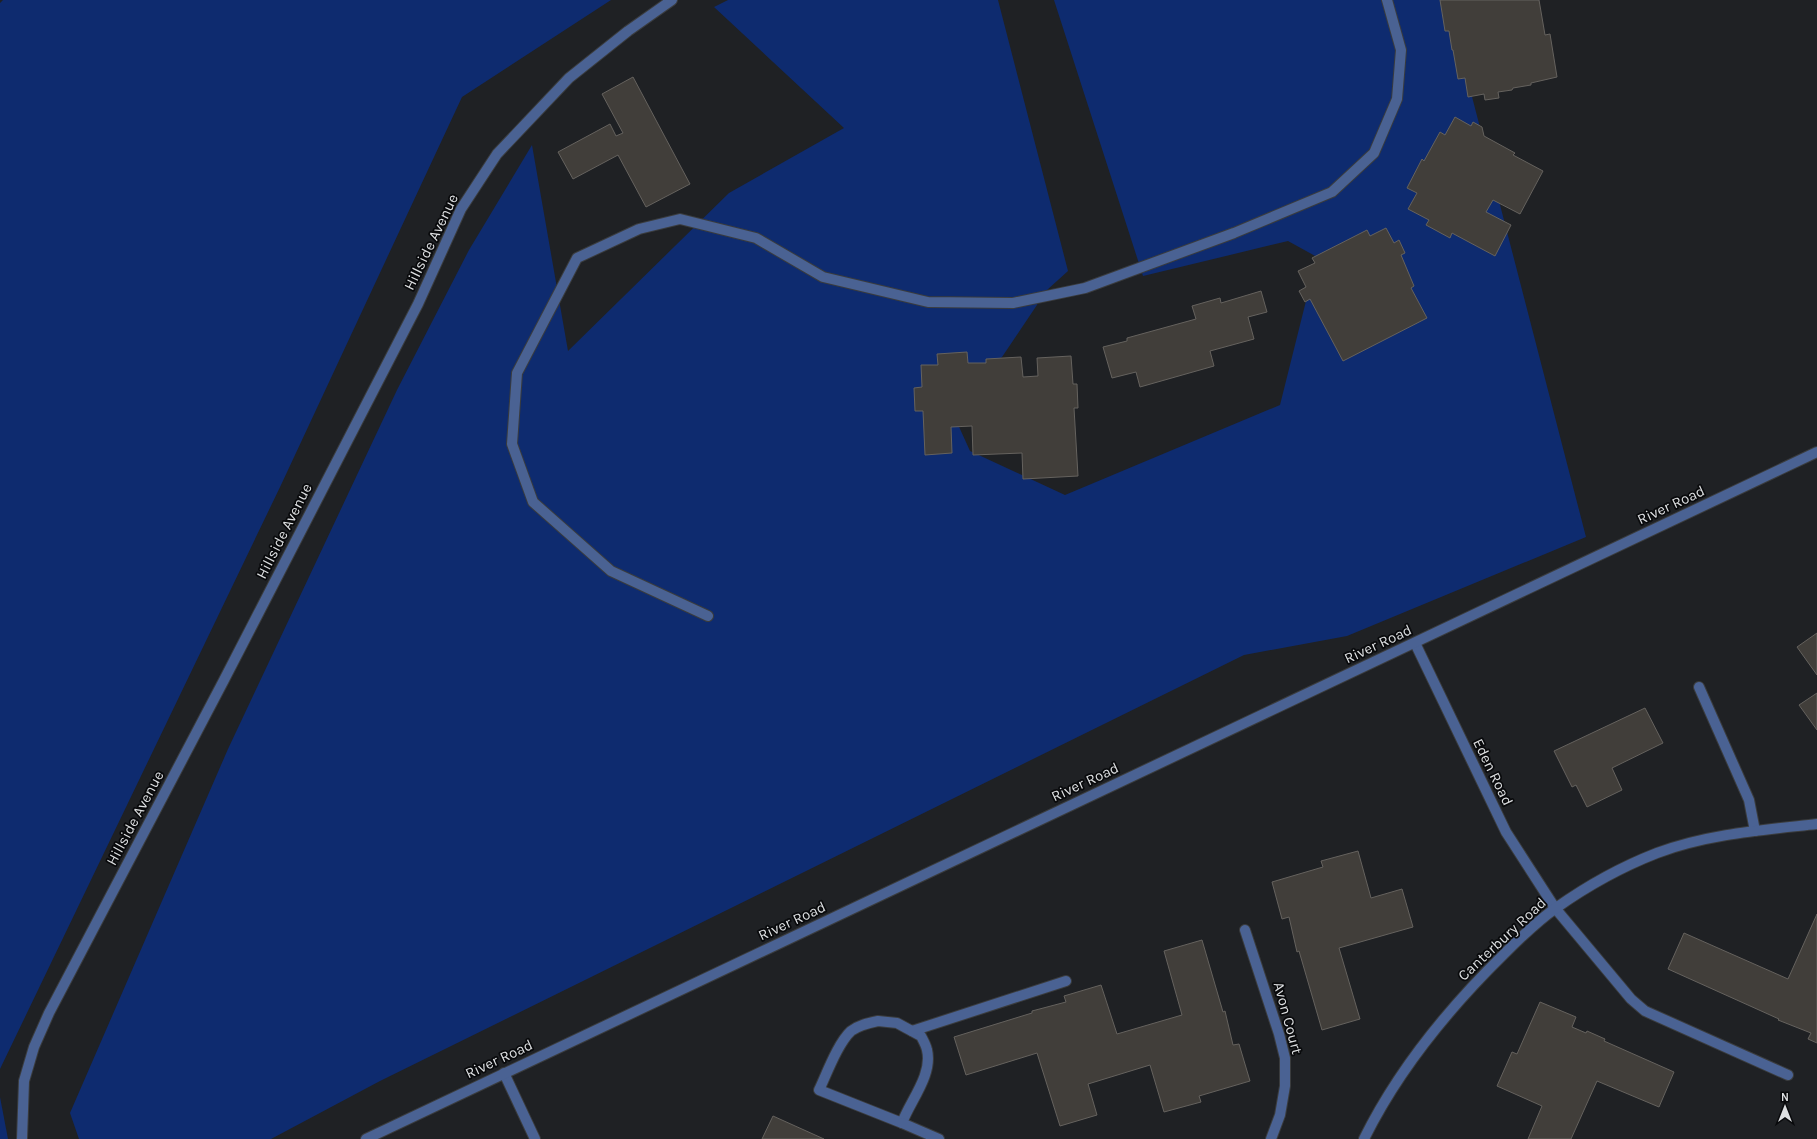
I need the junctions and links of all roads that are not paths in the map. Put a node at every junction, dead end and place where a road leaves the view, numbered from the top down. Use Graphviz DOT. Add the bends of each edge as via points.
graph roads {
  1 [pos="672,0"];
  2 [pos="1387,0"];
  3 [pos="1817,452"];
  4 [pos="708,616"];
  5 [pos="1415,643"];
  6 [pos="1699,687"];
  7 [pos="1817,824"];
  8 [pos="1755,831"];
  9 [pos="1555,908"];
  10 [pos="1245,930"];
  11 [pos="1066,981"];
  12 [pos="912,1031"];
  13 [pos="504,1073"];
  14 [pos="1788,1075"];
  15 [pos="902,1123"];
  16 [pos="22,1139"];
  17 [pos="366,1139"];
  18 [pos="535,1139"];
  19 [pos="939,1139"];
  20 [pos="1271,1139"];
  21 [pos="1364,1139"];
  1 -- 16 [label="street, Hillside Avenue" via="568,78 497,154 461,210 418,304 49,1013 34,1047 24,1081"];
  2 -- 4 [label="street" via="1401,50 1398,92 1374,153 1332,192 1234,233 1085,288 1013,303 928,302 823,277 756,238 680,219 639,230 578,258 518,373 512,444 533,502 611,571"];
  3 -- 5 [label="street, River Road"];
  5 -- 9 [label="street, Eden Road" via="1506,832"];
  5 -- 13 [label="street, River Road"];
  6 -- 8 [label="street" via="1749,800"];
  7 -- 8 [label="street, Canterbury Road"];
  8 -- 9 [label="street, Canterbury Road" via="1705,839 1658,853 1591,884"];
  9 -- 14 [label="street, Eden Road" via="1631,999 1645,1011"];
  9 -- 21 [label="street, Canterbury Road" via="1527,931 1471,987 1418,1052"];
  10 -- 20 [label="street, Avon Court" via="1285,1058 1285,1086 1280,1115"];
  11 -- 12 [label="street"];
  12 -- 15 [label="street" via="921,1036 928,1051 927,1066 922,1083"];
  12 -- 15 [label="street" via="897,1024 878,1021 863,1024 851,1032 842,1043 819,1090"];
  13 -- 17 [label="street, River Road"];
  13 -- 18 [label="street"];
  15 -- 19 [label="street"];
}
